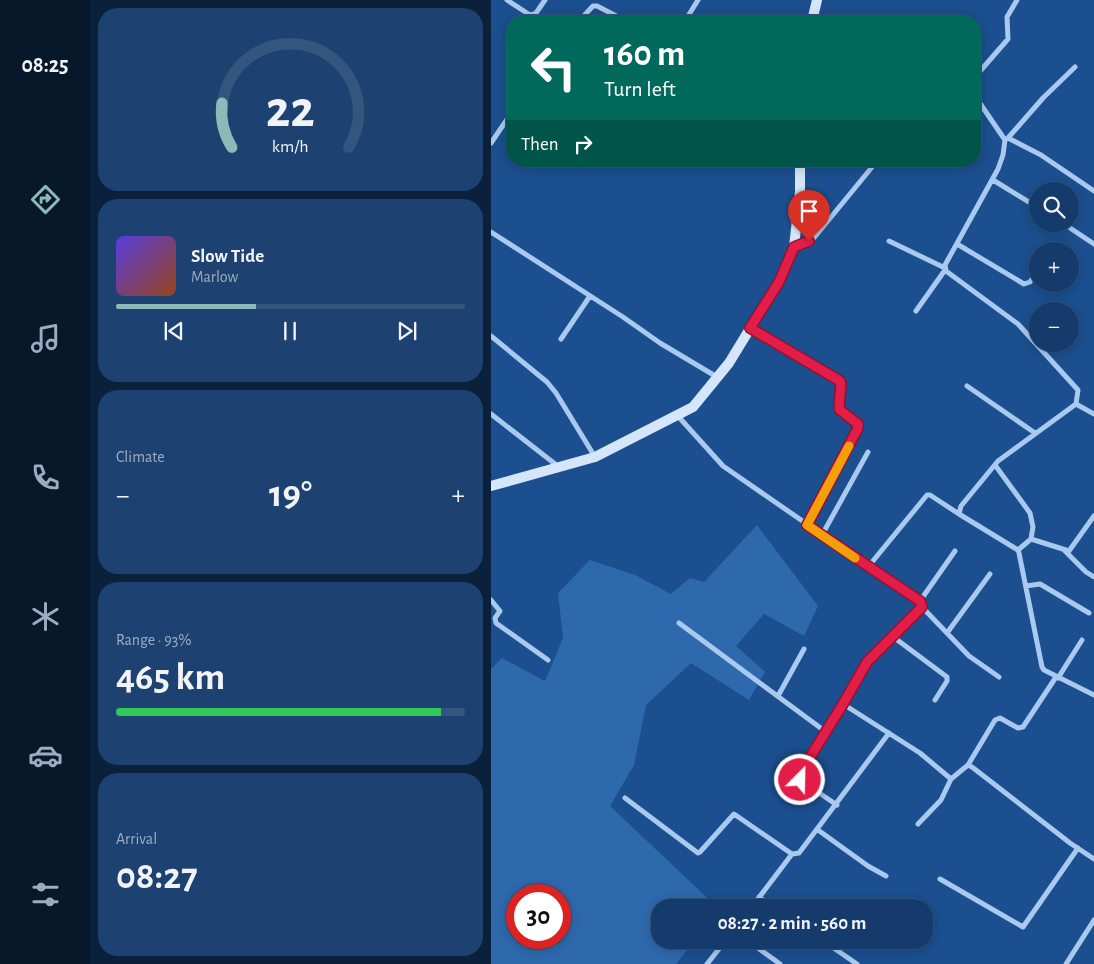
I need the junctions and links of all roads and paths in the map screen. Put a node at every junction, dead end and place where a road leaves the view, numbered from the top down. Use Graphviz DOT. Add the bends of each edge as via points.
graph roads {
  1 [pos="507,0"];
  2 [pos="545,0"];
  3 [pos="597,0"];
  4 [pos="698,0"];
  5 [pos="817,0"];
  6 [pos="1017,0"];
  7 [pos="593,6"];
  8 [pos="584,15"];
  9 [pos="614,15"];
  10 [pos="689,15"];
  11 [pos="813,15"];
  12 [pos="1075,67"];
  13 [pos="981,70"];
  14 [pos="981,104"];
  15 [pos="506,121"];
  16 [pos="1007,139"];
  17 [pos="491,143"];
  18 [pos="800,167"];
  19 [pos="872,167"];
  20 [pos="993,180"];
  21 [pos="1094,191"];
  22 [pos="1029,201"];
  23 [pos="491,232"];
  24 [pos="1076,232"];
  25 [pos="889,241"];
  26 [pos="957,244"];
  27 [pos="1094,244"];
  28 [pos="794,247"];
  29 [pos="945,269"];
  30 [pos="1029,282"];
  31 [pos="590,296"];
  32 [pos="917,311"];
  33 [pos="750,328"];
  34 [pos="491,336"];
  35 [pos="561,339"];
  36 [pos="717,377"];
  37 [pos="967,386"];
  38 [pos="1076,404"];
  39 [pos="491,414"];
  40 [pos="1094,414"];
  41 [pos="677,415"];
  42 [pos="1035,433"];
  43 [pos="868,452"];
  44 [pos="595,457"];
  45 [pos="995,465"];
  46 [pos="559,467"];
  47 [pos="491,486"];
  48 [pos="959,514"];
  49 [pos="1094,516"];
  50 [pos="807,525"];
  51 [pos="822,535"];
  52 [pos="1031,538"];
  53 [pos="1018,550"];
  54 [pos="1064,550"];
  55 [pos="955,551"];
  56 [pos="868,567"];
  57 [pos="989,574"];
  58 [pos="1094,577"];
  59 [pos="1026,586"];
  60 [pos="491,600"];
  61 [pos="921,604"];
  62 [pos="1089,613"];
  63 [pos="679,623"];
  64 [pos="947,632"];
  65 [pos="892,636"];
  66 [pos="1082,640"];
  67 [pos="803,649"];
  68 [pos="548,660"];
  69 [pos="999,677"];
  70 [pos="1057,677"];
  71 [pos="1094,694"];
  72 [pos="778,696"];
  73 [pos="935,700"];
  74 [pos="843,704"];
  75 [pos="826,732"];
  76 [pos="889,733"];
  77 [pos="968,765"];
  78 [pos="951,779"];
  79 [pos="625,798"];
  80 [pos="837,805"];
  81 [pos="918,824"];
  82 [pos="818,830"];
  83 [pos="1078,848"];
  84 [pos="793,854"];
  85 [pos="1094,860"];
  86 [pos="885,876"];
  87 [pos="940,879"];
  88 [pos="759,897"];
  89 [pos="762,899"];
  90 [pos="1094,920"];
  91 [pos="719,949"];
  92 [pos="759,949"];
  93 [pos="835,949"];
  94 [pos="707,964"];
  95 [pos="780,964"];
  96 [pos="857,964"];
  97 [pos="1066,964"];
  1 -- 2 [label="street" via="530,15 536,13"];
  3 -- 7 [label="street"];
  4 -- 10 [label="street"];
  5 -- 11 [label="street"];
  6 -- 13 [label="street" via="1007,17 1006,42"];
  7 -- 8 [label="street"];
  7 -- 9 [label="street"];
  12 -- 16 [label="street"];
  14 -- 16 [label="street"];
  15 -- 17 [label="street"];
  16 -- 20 [label="street"];
  16 -- 21 [label="street" via="1041,155"];
  18 -- 28 [label="street" via="801,192"];
  19 -- 28 [label="street" via="813,239"];
  20 -- 22 [label="street"];
  20 -- 26 [label="street"];
  23 -- 31 [label="street"];
  24 -- 27 [label="street"];
  25 -- 29 [label="street"];
  26 -- 29 [label="street"];
  26 -- 30 [label="street" via="1024,284"];
  28 -- 33 [label="street" via="779,282"];
  29 -- 32 [label="street"];
  29 -- 38 [label="street" via="1018,324 1078,390"];
  31 -- 35 [label="street"];
  31 -- 36 [label="street"];
  33 -- 36 [label="street"];
  33 -- 50 [label="street" via="840,381 840,410 858,424"];
  34 -- 44 [label="street" via="547,382"];
  36 -- 41 [label="street" via="693,407"];
  37 -- 42 [label="street"];
  38 -- 40 [label="street"];
  38 -- 42 [label="street"];
  39 -- 46 [label="street"];
  41 -- 44 [label="street"];
  41 -- 50 [label="street" via="723,466"];
  42 -- 45 [label="street"];
  43 -- 51 [label="street"];
  44 -- 46 [label="street"];
  45 -- 48 [label="street" via="961,506"];
  45 -- 52 [label="street" via="1030,513"];
  46 -- 47 [label="street"];
  48 -- 53 [label="street"];
  48 -- 56 [label="street" via="927,495"];
  49 -- 54 [label="street" via="1072,548"];
  50 -- 51 [label="street"];
  51 -- 56 [label="street"];
  52 -- 53 [label="street"];
  52 -- 54 [label="street"];
  53 -- 59 [label="street"];
  54 -- 58 [label="street"];
  55 -- 61 [label="street"];
  56 -- 61 [label="street"];
  57 -- 64 [label="street"];
  59 -- 62 [label="street" via="1040,584"];
  59 -- 70 [label="street" via="1042,667"];
  60 -- 68 [label="street" via="500,611 495,618 496,623"];
  61 -- 64 [label="street"];
  61 -- 65 [label="street"];
  63 -- 72 [label="street"];
  64 -- 69 [label="street" via="969,656"];
  65 -- 73 [label="street" via="947,677"];
  65 -- 74 [label="street" via="867,662"];
  66 -- 70 [label="street"];
  67 -- 72 [label="street"];
  70 -- 71 [label="street"];
  70 -- 77 [label="street" via="1023,727 1018,728 1001,718 995,720"];
  72 -- 75 [label="street"];
  74 -- 75 [label="street"];
  74 -- 76 [label="street"];
  75 -- 80 [label="street" via="799,778"];
  76 -- 78 [label="street"];
  76 -- 80 [label="street"];
  77 -- 78 [label="street"];
  77 -- 83 [label="street"];
  78 -- 81 [label="street" via="941,800"];
  79 -- 84 [label="street" via="698,853 734,814"];
  80 -- 82 [label="street"];
  82 -- 84 [label="street" via="799,853"];
  82 -- 86 [label="street"];
  83 -- 85 [label="street"];
  83 -- 87 [label="street" via="1023,927"];
  84 -- 88 [label="street"];
  88 -- 89 [label="street"];
  90 -- 97 [label="street"];
  91 -- 94 [label="street"];
  92 -- 95 [label="street"];
  93 -- 96 [label="street"];
}
